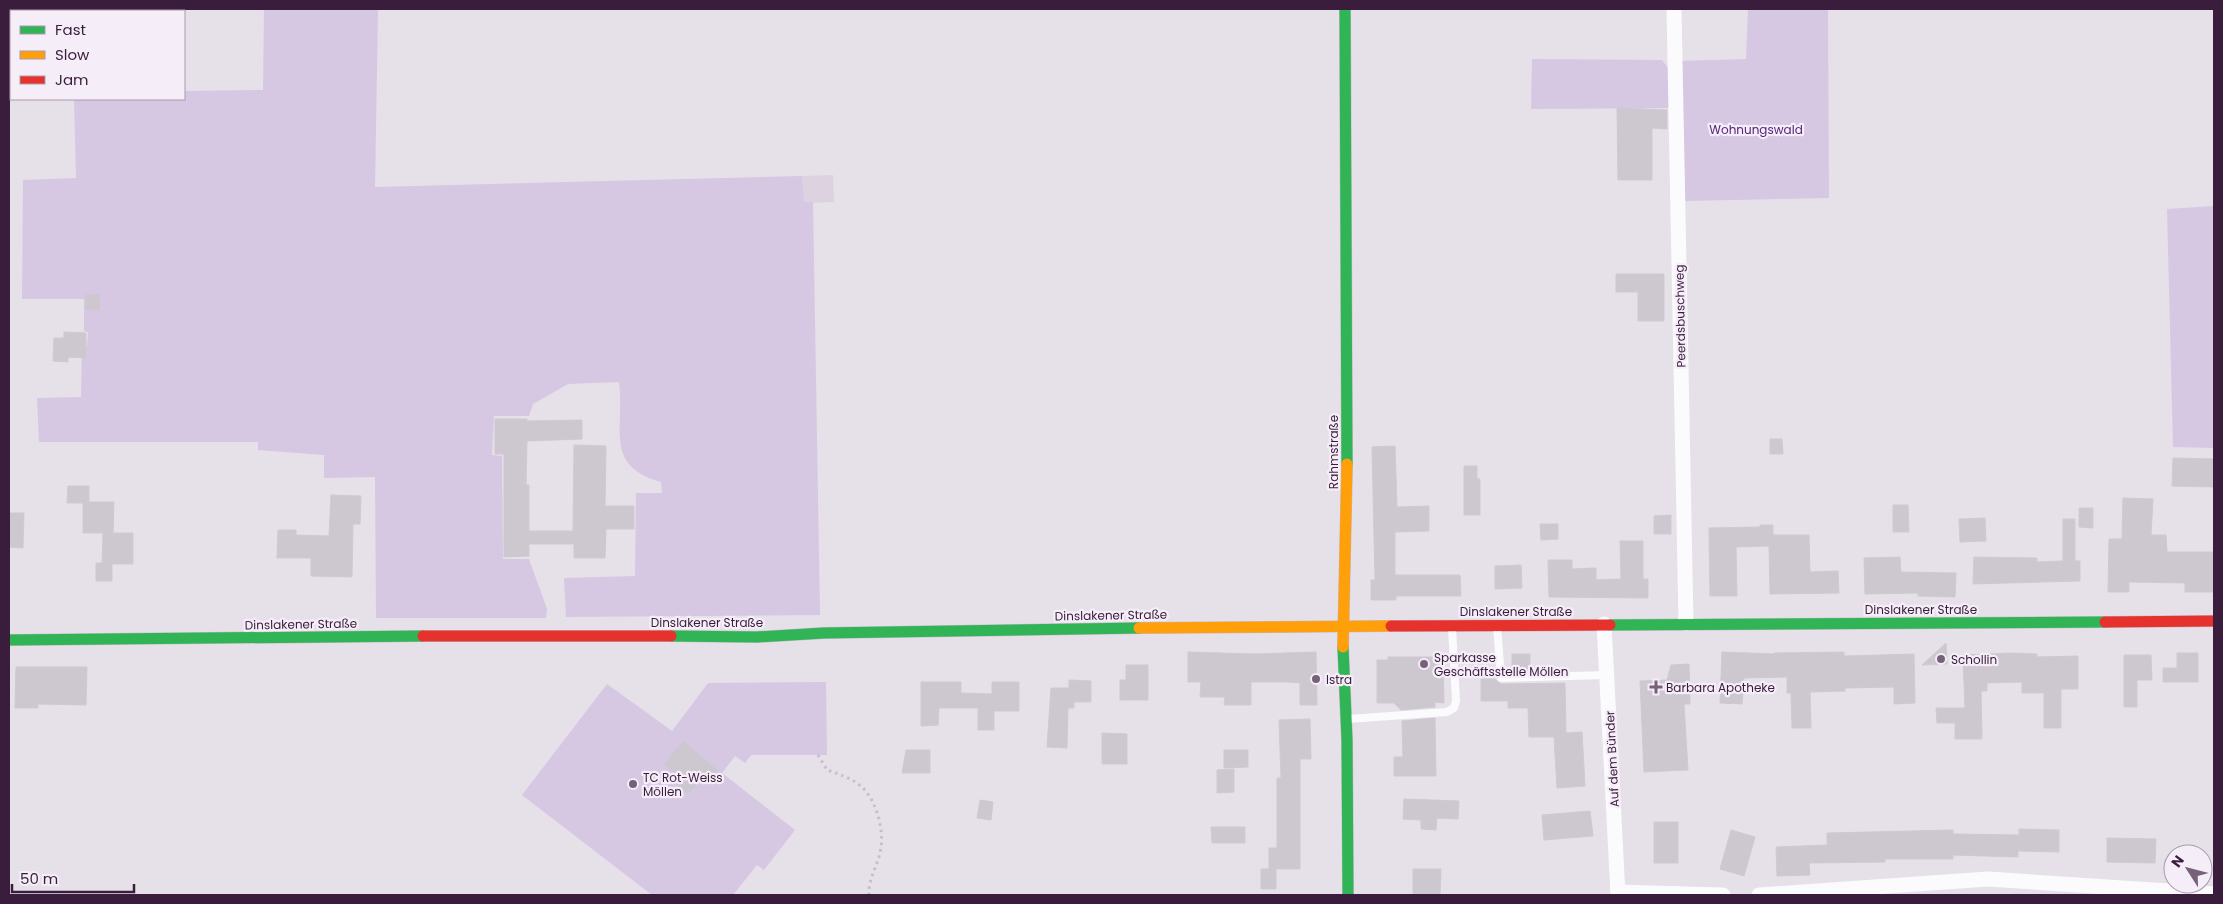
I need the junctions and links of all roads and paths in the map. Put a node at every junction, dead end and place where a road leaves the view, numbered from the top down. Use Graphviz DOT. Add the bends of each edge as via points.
graph roads {
  1 [pos="1345,9"];
  2 [pos="1674,9"];
  3 [pos="2214,621"];
  4 [pos="1686,623"];
  5 [pos="1497,624"];
  6 [pos="1604,624"];
  7 [pos="1452,625"];
  8 [pos="1342,626"];
  9 [pos="9,640"];
  10 [pos="1608,675"];
  11 [pos="1346,719"];
  12 [pos="818,755"];
  13 [pos="1618,893"];
  14 [pos="2214,894"];
  15 [pos="869,895"];
  16 [pos="1348,895"];
  17 [pos="1723,895"];
  18 [pos="1759,895"];
  1 -- 8 [label="main road, Rahmstraße" via="1348,471"];
  2 -- 4 [label="street, Peerdsbuschweg"];
  3 -- 4 [label="main road, Dinslakener Straße"];
  4 -- 6 [label="main road, Dinslakener Straße"];
  5 -- 6 [label="main road, Dinslakener Straße"];
  5 -- 7 [label="main road, Dinslakener Straße"];
  5 -- 10 [label="lane" via="1501,678"];
  6 -- 10 [label="street, Auf dem Bünder"];
  7 -- 8 [label="main road, Dinslakener Straße"];
  7 -- 11 [label="lane" via="1454,708 1447,712"];
  8 -- 9 [label="main road, Dinslakener Straße" via="834,633 757,637 509,635"];
  8 -- 11 [label="main road, Rahmstraße"];
  10 -- 13 [label="street, Auf dem Bünder"];
  11 -- 16 [label="main road, Rahmstraße"];
  12 -- 15 [label="path" via="826,770 860,785 882,823 881,847"];
  13 -- 17 [label="street"];
  14 -- 18 [label="street" via="1988,879"];
}
